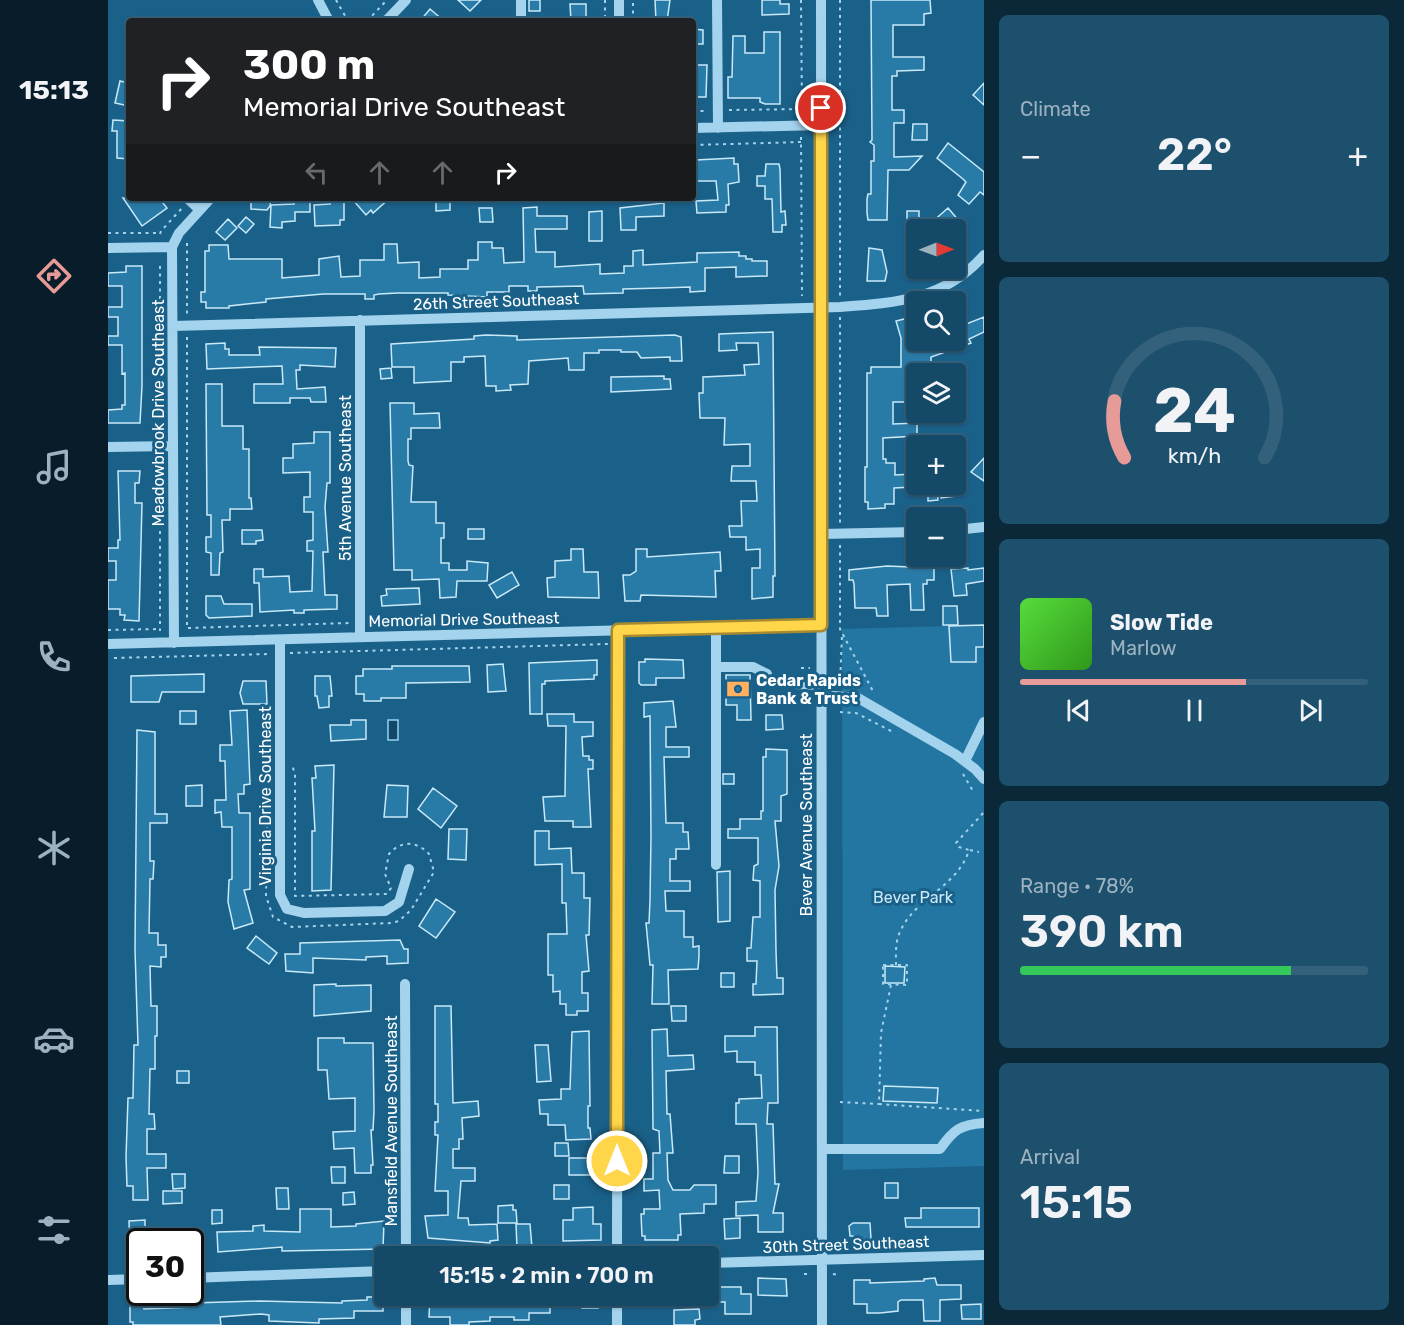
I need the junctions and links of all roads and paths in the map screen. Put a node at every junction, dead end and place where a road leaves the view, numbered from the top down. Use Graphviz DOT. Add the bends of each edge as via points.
graph roads {
  1 [pos="318,0"];
  2 [pos="336,0"];
  3 [pos="387,0"];
  4 [pos="406,0"];
  5 [pos="521,0"];
  6 [pos="605,0"];
  7 [pos="619,0"];
  8 [pos="633,0"];
  9 [pos="717,0"];
  10 [pos="801,0"];
  11 [pos="821,0"];
  12 [pos="840,0"];
  13 [pos="327,18"];
  14 [pos="346,18"];
  15 [pos="369,18"];
  16 [pos="389,18"];
  17 [pos="521,18"];
  18 [pos="605,18"];
  19 [pos="619,18"];
  20 [pos="633,18"];
  21 [pos="832,108"];
  22 [pos="840,108"];
  23 [pos="802,109"];
  24 [pos="809,109"];
  25 [pos="696,111"];
  26 [pos="718,111"];
  27 [pos="802,116"];
  28 [pos="821,124"];
  29 [pos="696,128"];
  30 [pos="718,128"];
  31 [pos="801,134"];
  32 [pos="801,142"];
  33 [pos="696,144"];
  34 [pos="208,201"];
  35 [pos="186,202"];
  36 [pos="200,209"];
  37 [pos="108,233"];
  38 [pos="187,234"];
  39 [pos="172,247"];
  40 [pos="108,248"];
  41 [pos="984,255"];
  42 [pos="160,257"];
  43 [pos="801,295"];
  44 [pos="809,295"];
  45 [pos="801,300"];
  46 [pos="840,301"];
  47 [pos="821,308"];
  48 [pos="840,313"];
  49 [pos="187,319"];
  50 [pos="360,320"];
  51 [pos="173,326"];
  52 [pos="187,331"];
  53 [pos="160,438"];
  54 [pos="173,446"];
  55 [pos="108,447"];
  56 [pos="160,454"];
  57 [pos="840,527"];
  58 [pos="984,527"];
  59 [pos="966,530"];
  60 [pos="906,532"];
  61 [pos="821,534"];
  62 [pos="840,540"];
  63 [pos="350,623"];
  64 [pos="821,625"];
  65 [pos="716,627"];
  66 [pos="166,628"];
  67 [pos="181,628"];
  68 [pos="187,628"];
  69 [pos="160,629"];
  70 [pos="108,630"];
  71 [pos="618,630"];
  72 [pos="160,634"];
  73 [pos="842,634"];
  74 [pos="360,637"];
  75 [pos="280,640"];
  76 [pos="174,643"];
  77 [pos="108,644"];
  78 [pos="609,644"];
  79 [pos="290,653"];
  80 [pos="114,658"];
  81 [pos="268,663"];
  82 [pos="716,668"];
  83 [pos="801,668"];
  84 [pos="810,668"];
  85 [pos="831,668"];
  86 [pos="840,668"];
  87 [pos="767,674"];
  88 [pos="794,684"];
  89 [pos="840,688"];
  90 [pos="821,690"];
  91 [pos="881,698"];
  92 [pos="840,712"];
  93 [pos="891,717"];
  94 [pos="984,722"];
  95 [pos="884,729"];
  96 [pos="902,735"];
  97 [pos="292,763"];
  98 [pos="963,765"];
  99 [pos="269,766"];
  100 [pos="984,779"];
  101 [pos="973,791"];
  102 [pos="984,812"];
  103 [pos="969,850"];
  104 [pos="979,852"];
  105 [pos="716,865"];
  106 [pos="409,868"];
  107 [pos="896,965"];
  108 [pos="405,984"];
  109 [pos="891,985"];
  110 [pos="840,1102"];
  111 [pos="879,1104"];
  112 [pos="984,1111"];
  113 [pos="984,1123"];
  114 [pos="822,1149"];
  115 [pos="406,1246"];
  116 [pos="617,1246"];
  117 [pos="984,1255"];
  118 [pos="822,1260"];
  119 [pos="719,1263"];
  120 [pos="374,1271"];
  121 [pos="804,1274"];
  122 [pos="814,1274"];
  123 [pos="831,1274"];
  124 [pos="840,1275"];
  125 [pos="204,1277"];
  126 [pos="126,1280"];
  127 [pos="108,1281"];
  128 [pos="406,1306"];
  129 [pos="617,1306"];
  130 [pos="406,1325"];
  131 [pos="617,1325"];
  132 [pos="822,1325"];
  1 -- 13 [label="street"];
  2 -- 14 [label="path"];
  3 -- 15 [label="path"];
  4 -- 16 [label="street"];
  5 -- 17 [label="street"];
  6 -- 18 [label="path"];
  7 -- 19 [label="street"];
  8 -- 20 [label="path"];
  9 -- 26 [label="street"];
  10 -- 23 [label="path"];
  11 -- 28 [label="street, Bever Avenue Southeast"];
  12 -- 22 [label="path"];
  21 -- 22 [label="path"];
  22 -- 46 [label="path"];
  23 -- 24 [label="path"];
  23 -- 26 [label="path"];
  23 -- 27 [label="path"];
  25 -- 26 [label="path"];
  26 -- 30 [label="street"];
  28 -- 30 [label="street"];
  28 -- 47 [label="street, Bever Avenue Southeast"];
  29 -- 30 [label="street"];
  31 -- 32 [label="path"];
  32 -- 33 [label="path"];
  32 -- 43 [label="path"];
  34 -- 36 [label="street"];
  35 -- 36 [label="street"];
  35 -- 37 [label="path" via="160,235"];
  36 -- 39 [label="street"];
  38 -- 49 [label="path"];
  39 -- 40 [label="street"];
  39 -- 51 [label="street, Meadowbrook Drive Southeast"];
  41 -- 47 [label="street, 26th Street Southeast" via="930,294 901,302"];
  42 -- 53 [label="path"];
  43 -- 44 [label="path"];
  43 -- 45 [label="path"];
  47 -- 50 [label="street, 26th Street Southeast"];
  47 -- 61 [label="street, Bever Avenue Southeast"];
  48 -- 57 [label="path"];
  50 -- 51 [label="street, 26th Street Southeast"];
  50 -- 74 [label="street, 5th Avenue Southeast"];
  51 -- 54 [label="street, Meadowbrook Drive Southeast"];
  52 -- 68 [label="path"];
  54 -- 55 [label="street"];
  54 -- 76 [label="street, Meadowbrook Drive Southeast"];
  56 -- 69 [label="path"];
  58 -- 59 [label="street"];
  60 -- 61 [label="street"];
  61 -- 64 [label="street, Bever Avenue Southeast"];
  62 -- 73 [label="path"];
  63 -- 68 [label="path"];
  64 -- 65 [label="street, Memorial Drive Southeast"];
  64 -- 90 [label="street, Bever Avenue Southeast"];
  65 -- 71 [label="street, Memorial Drive Southeast"];
  65 -- 82 [label="street"];
  66 -- 69 [label="path"];
  67 -- 68 [label="path"];
  69 -- 70 [label="path"];
  69 -- 72 [label="path"];
  71 -- 74 [label="street, Memorial Drive Southeast"];
  71 -- 116 [label="street"];
  73 -- 86 [label="path"];
  73 -- 91 [label="path" via="874,693"];
  74 -- 75 [label="street, Memorial Drive Southeast"];
  75 -- 76 [label="street, Memorial Drive Southeast"];
  75 -- 106 [label="street, Virginia Drive Southeast" via="280,895 287,909 304,914 385,911 399,902"];
  76 -- 77 [label="street, Memorial Drive Southeast"];
  78 -- 79 [label="path"];
  80 -- 81 [label="path" via="269,653"];
  82 -- 87 [label="street" via="753,667"];
  82 -- 105 [label="street"];
  83 -- 84 [label="path"];
  85 -- 86 [label="path"];
  86 -- 89 [label="path"];
  88 -- 90 [label="street"];
  90 -- 93 [label="street" via="858,698"];
  90 -- 114 [label="street, Bever Avenue Southeast"];
  92 -- 95 [label="path" via="856,713"];
  93 -- 95 [label="path"];
  93 -- 98 [label="street"];
  94 -- 98 [label="street"];
  95 -- 96 [label="path"];
  97 -- 99 [label="path" via="296,896 387,894 391,888 385,874 389,854 402,844 414,843 429,854 434,872 416,904 399,921 292,927 273,916 266,896"];
  98 -- 100 [label="street"];
  98 -- 101 [label="path"];
  102 -- 103 [label="path" via="956,843"];
  103 -- 104 [label="path"];
  103 -- 107 [label="path" via="960,871 904,924 898,939"];
  107 -- 109 [label="path" via="883,965 883,984"];
  107 -- 109 [label="path" via="907,965 907,985"];
  108 -- 115 [label="street, Mansfield Avenue Southeast"];
  109 -- 111 [label="path" via="881,1033"];
  110 -- 111 [label="path"];
  111 -- 112 [label="path"];
  113 -- 114 [label="street" via="968,1124 952,1132 940,1149"];
  114 -- 118 [label="street, Bever Avenue Southeast"];
  117 -- 118 [label="street, 30th Street Southeast"];
  118 -- 119 [label="street, 30th Street Southeast"];
  118 -- 132 [label="street, Bever Avenue Southeast"];
  120 -- 125 [label="street"];
  121 -- 122 [label="path"];
  123 -- 124 [label="path"];
  126 -- 127 [label="street"];
  128 -- 130 [label="street"];
  129 -- 131 [label="street"];
}
